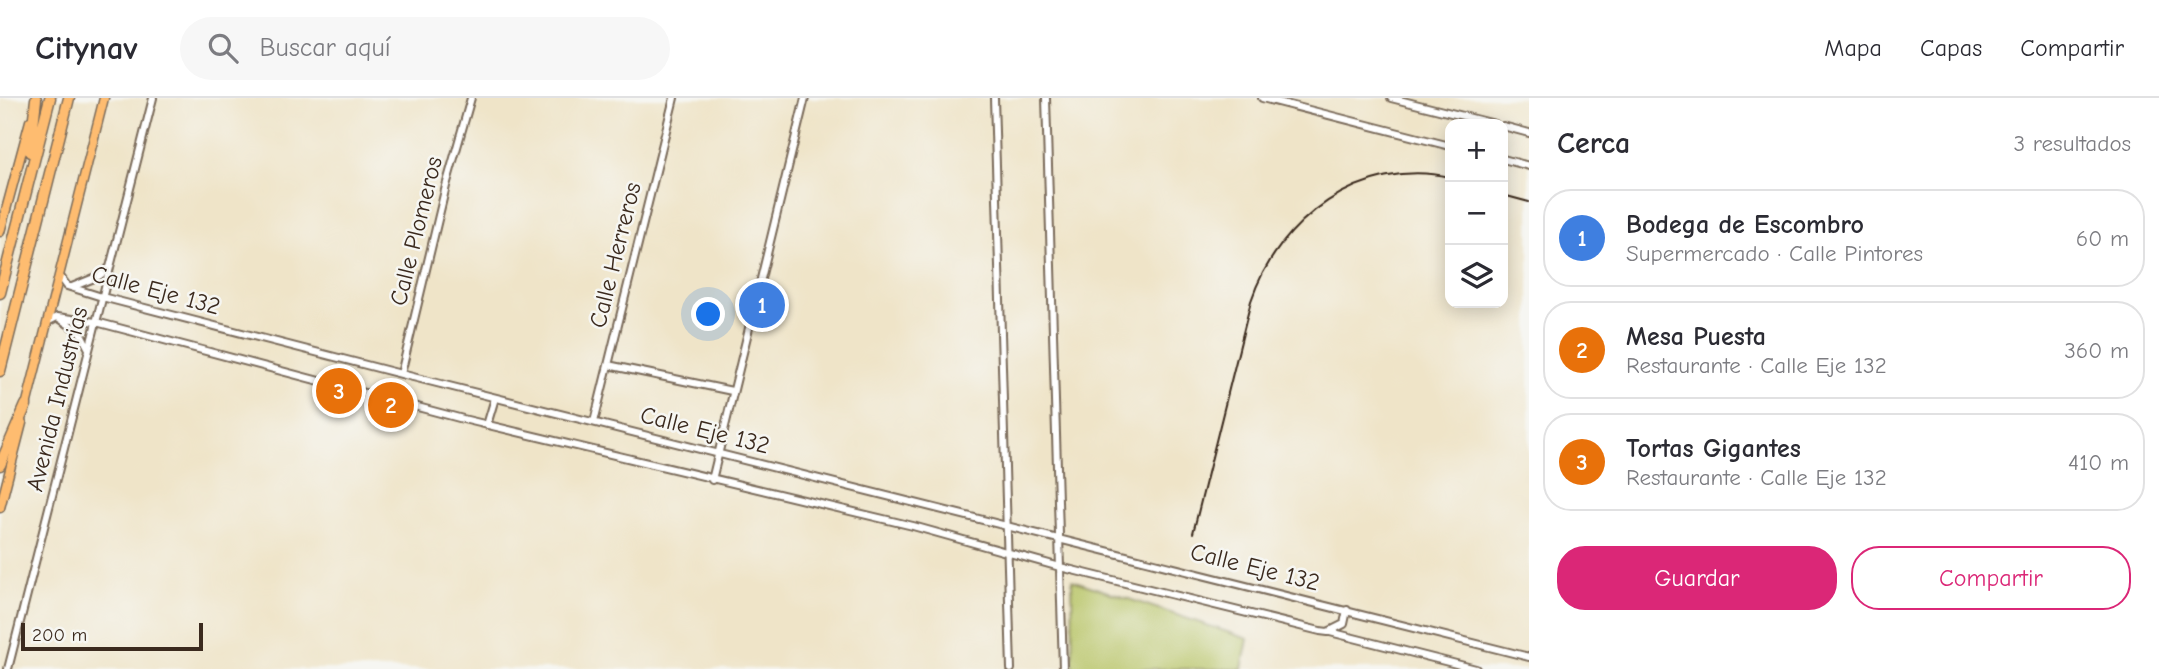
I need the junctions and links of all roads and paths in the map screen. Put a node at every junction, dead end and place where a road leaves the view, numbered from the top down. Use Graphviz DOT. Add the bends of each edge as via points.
graph roads {
  1 [pos="36,98"];
  2 [pos="50,98"];
  3 [pos="69,98"];
  4 [pos="104,98"];
  5 [pos="153,98"];
  6 [pos="471,98"];
  7 [pos="674,98"];
  8 [pos="805,98"];
  9 [pos="994,98"];
  10 [pos="1046,98"];
  11 [pos="1262,98"];
  12 [pos="1391,98"];
  13 [pos="1475,119"];
  14 [pos="1508,127"];
  15 [pos="1529,133"];
  16 [pos="1445,145"];
  17 [pos="1508,160"];
  18 [pos="1529,166"];
  19 [pos="26,188"];
  20 [pos="0,232"];
  21 [pos="110,267"];
  22 [pos="59,275"];
  23 [pos="71,287"];
  24 [pos="0,293"];
  25 [pos="102,297"];
  26 [pos="57,317"];
  27 [pos="47,322"];
  28 [pos="96,322"];
  29 [pos="89,349"];
  30 [pos="608,365"];
  31 [pos="0,371"];
  32 [pos="401,374"];
  33 [pos="732,391"];
  34 [pos="495,398"];
  35 [pos="26,405"];
  36 [pos="594,422"];
  37 [pos="487,425"];
  38 [pos="718,454"];
  39 [pos="0,465"];
  40 [pos="712,480"];
  41 [pos="0,508"];
  42 [pos="1008,526"];
  43 [pos="1059,538"];
  44 [pos="1009,553"];
  45 [pos="1060,567"];
  46 [pos="1348,610"];
  47 [pos="1328,632"];
  48 [pos="1529,657"];
  49 [pos="9,669"];
  50 [pos="1011,669"];
  51 [pos="1063,669"];
  52 [pos="1476,669"];
  1 -- 19 [label="highway"];
  1 -- 20 [label="main road"];
  2 -- 19 [label="highway"];
  3 -- 31 [label="highway"];
  4 -- 22 [label="main road"];
  5 -- 21 [label="street, Avenida Industrias"];
  6 -- 32 [label="street, Calle Plomeros"];
  7 -- 30 [label="street, Calle Herreros"];
  8 -- 33 [label="street"];
  9 -- 42 [label="street"];
  10 -- 43 [label="street"];
  11 -- 16 [label="street"];
  12 -- 13 [label="street"];
  14 -- 15 [label="street"];
  17 -- 18 [label="street"];
  19 -- 24 [label="highway"];
  21 -- 23 [label="street"];
  21 -- 25 [label="street, Avenida Industrias"];
  22 -- 23 [label="street, Calle Eje 132"];
  22 -- 27 [label="main road"];
  23 -- 25 [label="street, Calle Eje 132"];
  25 -- 28 [label="street, Avenida Industrias"];
  25 -- 32 [label="street, Calle Eje 132"];
  26 -- 27 [label="street"];
  26 -- 28 [label="street, Calle Eje 132"];
  26 -- 29 [label="street" via="80,332"];
  27 -- 35 [label="main road"];
  28 -- 29 [label="street, Avenida Industrias"];
  28 -- 37 [label="street, Calle Eje 132"];
  29 -- 49 [label="street, Avenida Industrias"];
  30 -- 33 [label="street"];
  30 -- 36 [label="street, Calle Herreros"];
  32 -- 34 [label="street, Calle Eje 132"];
  33 -- 38 [label="street"];
  34 -- 36 [label="street, Calle Eje 132"];
  34 -- 37 [label="street"];
  35 -- 39 [label="highway"];
  35 -- 41 [label="main road"];
  36 -- 38 [label="street, Calle Eje 132"];
  37 -- 40 [label="street, Calle Eje 132"];
  38 -- 40 [label="street"];
  38 -- 42 [label="street, Calle Eje 132"];
  40 -- 44 [label="street, Calle Eje 132"];
  42 -- 43 [label="street, Calle Eje 132"];
  42 -- 44 [label="street"];
  43 -- 45 [label="street"];
  43 -- 46 [label="street, Calle Eje 132"];
  44 -- 45 [label="street, Calle Eje 132"];
  44 -- 50 [label="street"];
  45 -- 47 [label="street, Calle Eje 132"];
  45 -- 51 [label="street"];
  46 -- 47 [label="street, Calle Eje 132" via="1344,624"];
  46 -- 48 [label="street, Calle Eje 132"];
  47 -- 52 [label="street, Calle Eje 132"];
}
